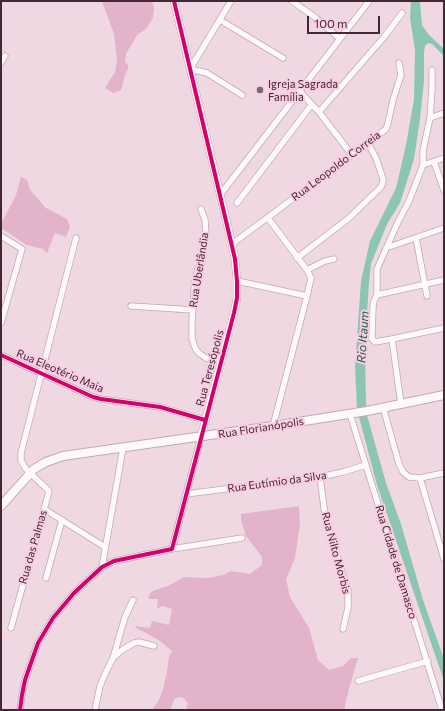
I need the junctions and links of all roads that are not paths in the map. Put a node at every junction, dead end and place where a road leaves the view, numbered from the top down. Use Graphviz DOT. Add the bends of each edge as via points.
graph roads {
  1 [pos="174,1"];
  2 [pos="231,1"];
  3 [pos="292,1"];
  4 [pos="369,1"];
  5 [pos="402,13"];
  6 [pos="220,20"];
  7 [pos="340,39"];
  8 [pos="5,56"];
  9 [pos="284,58"];
  10 [pos="1,63"];
  11 [pos="399,63"];
  12 [pos="190,69"];
  13 [pos="432,70"];
  14 [pos="300,91"];
  15 [pos="242,95"];
  16 [pos="312,104"];
  17 [pos="319,112"];
  18 [pos="444,113"];
  19 [pos="430,118"];
  20 [pos="368,143"];
  21 [pos="352,155"];
  22 [pos="444,158"];
  23 [pos="434,162"];
  24 [pos="423,165"];
  25 [pos="444,190"];
  26 [pos="220,195"];
  27 [pos="237,203"];
  28 [pos="202,209"];
  29 [pos="268,218"];
  30 [pos="444,228"];
  31 [pos="1,236"];
  32 [pos="76,238"];
  33 [pos="416,238"];
  34 [pos="232,244"];
  35 [pos="386,248"];
  36 [pos="297,258"];
  37 [pos="334,259"];
  38 [pos="307,270"];
  39 [pos="444,280"];
  40 [pos="238,281"];
  41 [pos="425,284"];
  42 [pos="377,295"];
  43 [pos="307,296"];
  44 [pos="427,296"];
  45 [pos="130,306"];
  46 [pos="193,310"];
  47 [pos="1,323"];
  48 [pos="444,328"];
  49 [pos="392,339"];
  50 [pos="1,355"];
  51 [pos="221,362"];
  52 [pos="41,373"];
  53 [pos="444,395"];
  54 [pos="401,404"];
  55 [pos="383,407"];
  56 [pos="354,413"];
  57 [pos="205,420"];
  58 [pos="273,426"];
  59 [pos="201,437"];
  60 [pos="123,448"];
  61 [pos="366,465"];
  62 [pos="444,473"];
  63 [pos="30,474"];
  64 [pos="320,477"];
  65 [pos="420,478"];
  66 [pos="186,494"];
  67 [pos="1,506"];
  68 [pos="44,509"];
  69 [pos="62,520"];
  70 [pos="242,538"];
  71 [pos="105,547"];
  72 [pos="172,549"];
  73 [pos="444,559"];
  74 [pos="102,567"];
  75 [pos="46,578"];
  76 [pos="133,600"];
  77 [pos="11,628"];
  78 [pos="343,629"];
  79 [pos="154,646"];
  80 [pos="113,658"];
  81 [pos="428,661"];
  82 [pos="358,681"];
  83 [pos="20,710"];
  84 [pos="95,710"];
  85 [pos="442,710"];
  1 -- 12 [label="street, Rua Teresópolis"];
  2 -- 6 [label="street"];
  3 -- 7 [label="street"];
  4 -- 7 [label="street"];
  5 -- 17 [label="street"];
  6 -- 9 [label="street"];
  6 -- 12 [label="street"];
  7 -- 14 [label="street"];
  8 -- 10 [label="street"];
  11 -- 20 [label="street, Rua Leopoldo Correia" via="401,75 386,129"];
  12 -- 15 [label="street" via="207,73"];
  12 -- 26 [label="street, Rua Teresópolis"];
  13 -- 19 [label="street"];
  14 -- 16 [label="street"];
  14 -- 26 [label="street"];
  16 -- 17 [label="street"];
  16 -- 27 [label="street"];
  17 -- 21 [label="street"];
  18 -- 19 [label="street"];
  19 -- 24 [label="street" via="423,151"];
  20 -- 21 [label="street, Rua Leopoldo Correia"];
  20 -- 36 [label="street" via="379,166 383,184 349,218"];
  21 -- 29 [label="street, Rua Leopoldo Correia"];
  22 -- 23 [label="street"];
  23 -- 24 [label="street"];
  23 -- 25 [label="street"];
  24 -- 35 [label="street"];
  26 -- 34 [label="street, Rua Teresópolis"];
  28 -- 46 [label="street, Rua Uberlândia" via="206,220 206,242 195,279"];
  29 -- 34 [label="street, Rua Leopoldo Correia"];
  29 -- 36 [label="street"];
  30 -- 33 [label="street"];
  31 -- 47 [label="street" via="22,249"];
  32 -- 52 [label="street"];
  33 -- 35 [label="street"];
  33 -- 41 [label="street"];
  34 -- 40 [label="street, Rua Teresópolis"];
  35 -- 42 [label="street" via="377,269"];
  36 -- 38 [label="street"];
  37 -- 38 [label="street"];
  38 -- 43 [label="street" via="311,278"];
  39 -- 41 [label="street"];
  40 -- 43 [label="street"];
  40 -- 51 [label="street, Rua Teresópolis" via="234,314"];
  41 -- 42 [label="street"];
  41 -- 44 [label="street"];
  42 -- 49 [label="street" via="372,306 372,339 375,342"];
  43 -- 58 [label="street"];
  45 -- 46 [label="street"];
  46 -- 51 [label="street, Rua Uberlândia" via="192,331 196,350 206,358"];
  48 -- 49 [label="street"];
  49 -- 54 [label="street"];
  50 -- 52 [label="street, Rua Eleotério Maia"];
  51 -- 57 [label="street, Rua Teresópolis"];
  52 -- 57 [label="street, Rua Eleotério Maia" via="93,397 160,407"];
  52 -- 63 [label="street" via="20,456"];
  53 -- 54 [label="main road, Rua Florianópolis"];
  54 -- 55 [label="main road, Rua Florianópolis"];
  55 -- 56 [label="main road, Rua Florianópolis"];
  55 -- 65 [label="street" via="403,472"];
  56 -- 58 [label="main road, Rua Florianópolis"];
  56 -- 61 [label="street, Rua Cidade de Damasco"];
  57 -- 59 [label="street, Rua Teresópolis"];
  58 -- 59 [label="main road, Rua Florianópolis"];
  59 -- 60 [label="main road, Rua Florianópolis"];
  59 -- 66 [label="street, Rua Teresópolis"];
  60 -- 63 [label="main road, Rua Florianópolis" via="63,456 40,465"];
  60 -- 71 [label="street"];
  61 -- 64 [label="street, Rua Eutímio da Silva"];
  61 -- 81 [label="street, Rua Cidade de Damasco"];
  62 -- 65 [label="street"];
  63 -- 67 [label="main road, Rua Florianópolis"];
  63 -- 68 [label="street, Rua das Palmas" via="48,492"];
  64 -- 66 [label="street, Rua Eutímio da Silva"];
  64 -- 78 [label="street, Rua Nilto Morbis" via="326,522 348,590"];
  65 -- 73 [label="street"];
  66 -- 72 [label="street, Rua Teresópolis"];
  68 -- 69 [label="street"];
  68 -- 77 [label="street, Rua das Palmas"];
  69 -- 71 [label="street"];
  69 -- 75 [label="street"];
  70 -- 72 [label="street"];
  71 -- 74 [label="street"];
  72 -- 74 [label="street" via="114,561"];
  74 -- 83 [label="street" via="53,618 36,648 25,680"];
  76 -- 80 [label="street" via="125,617"];
  79 -- 80 [label="street" via="134,643"];
  80 -- 84 [label="street" via="100,686"];
  81 -- 82 [label="street"];
  81 -- 85 [label="street, Rua Cidade de Damasco"];
}
